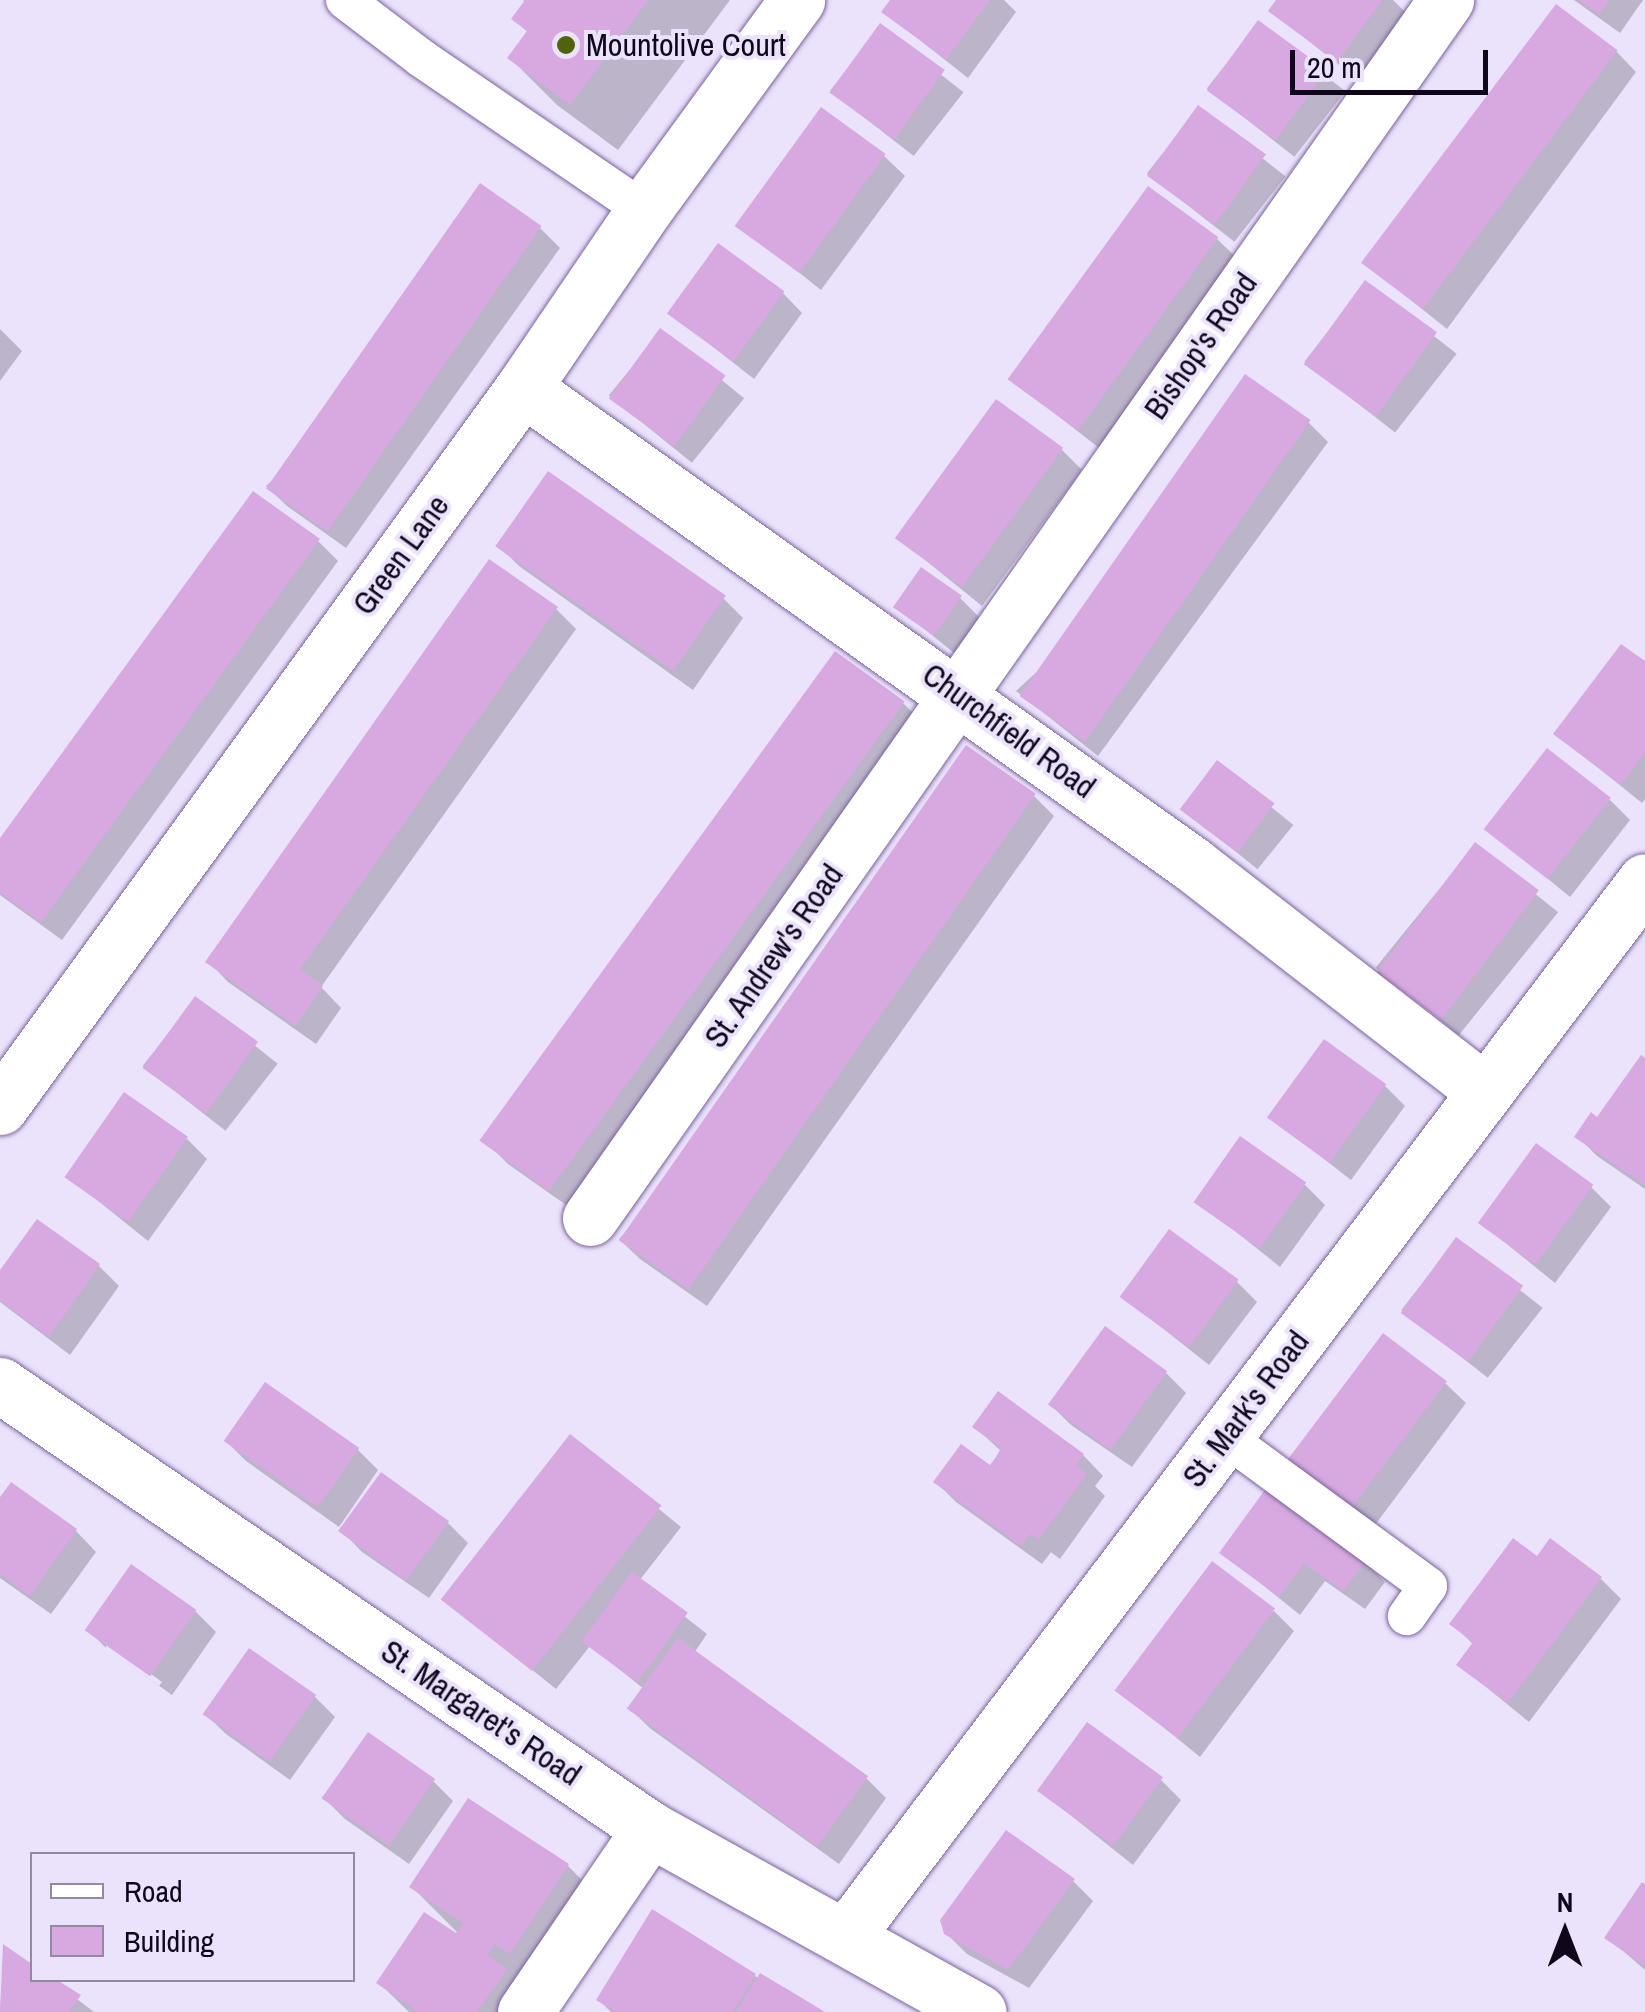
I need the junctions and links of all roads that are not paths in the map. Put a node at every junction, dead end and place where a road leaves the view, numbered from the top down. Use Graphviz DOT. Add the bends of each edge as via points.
graph roads {
  1 [pos="345,0"];
  2 [pos="798,0"];
  3 [pos="1446,0"];
  4 [pos="644,210"];
  5 [pos="523,388"];
  6 [pos="956,692"];
  7 [pos="1645,880"];
  8 [pos="1483,1090"];
  9 [pos="3,1095"];
  10 [pos="590,1218"];
  11 [pos="0,1385"];
  12 [pos="1225,1437"];
  13 [pos="1407,1616"];
  14 [pos="650,1829"];
  15 [pos="846,1936"];
  16 [pos="525,2012"];
  17 [pos="978,2012"];
  1 -- 4 [label="lane"];
  2 -- 4 [label="street, Green Lane"];
  3 -- 6 [label="street, Bishop's Road"];
  4 -- 5 [label="street, Green Lane"];
  5 -- 6 [label="street, Churchfield Road"];
  5 -- 9 [label="street, Green Lane"];
  6 -- 8 [label="street, Churchfield Road"];
  6 -- 10 [label="street, St. Andrew's Road"];
  7 -- 8 [label="street, St. Mark's Road"];
  8 -- 12 [label="street, St. Mark's Road"];
  11 -- 14 [label="street, St. Margaret's Road"];
  12 -- 13 [label="lane" via="1428,1586"];
  12 -- 15 [label="street, St. Mark's Road"];
  14 -- 15 [label="street, St. Margaret's Road"];
  14 -- 16 [label="street"];
  15 -- 17 [label="street, St. Margaret's Road"];
}
